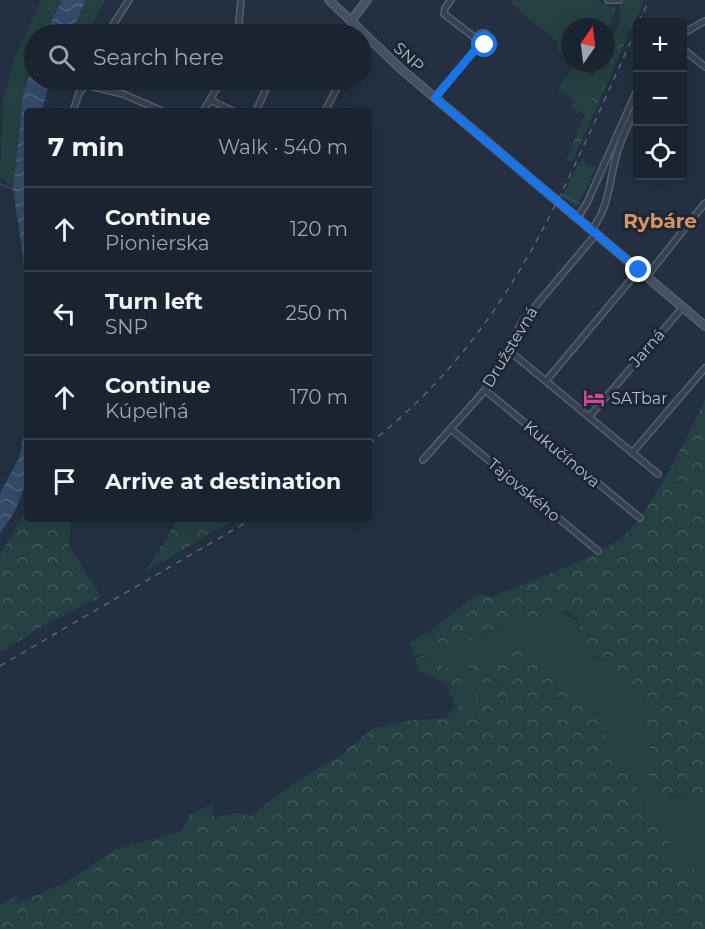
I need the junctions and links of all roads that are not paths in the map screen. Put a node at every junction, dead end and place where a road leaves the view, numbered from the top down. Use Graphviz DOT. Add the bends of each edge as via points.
graph roads {
  1 [pos="129,0"];
  2 [pos="241,0"];
  3 [pos="328,0"];
  4 [pos="368,0"];
  5 [pos="451,0"];
  6 [pos="608,0"];
  7 [pos="618,0"];
  8 [pos="351,21"];
  9 [pos="705,21"];
  10 [pos="113,24"];
  11 [pos="239,24"];
  12 [pos="353,24"];
  13 [pos="687,31"];
  14 [pos="478,41"];
  15 [pos="372,46"];
  16 [pos="687,52"];
  17 [pos="705,67"];
  18 [pos="81,90"];
  19 [pos="117,90"];
  20 [pos="216,90"];
  21 [pos="265,90"];
  22 [pos="336,90"];
  23 [pos="435,98"];
  24 [pos="633,99"];
  25 [pos="210,100"];
  26 [pos="75,108"];
  27 [pos="156,108"];
  28 [pos="205,108"];
  29 [pos="227,108"];
  30 [pos="257,108"];
  31 [pos="327,108"];
  32 [pos="633,116"];
  33 [pos="705,203"];
  34 [pos="578,217"];
  35 [pos="594,231"];
  36 [pos="639,270"];
  37 [pos="647,276"];
  38 [pos="683,307"];
  39 [pos="705,326"];
  40 [pos="507,349"];
  41 [pos="705,368"];
  42 [pos="546,381"];
  43 [pos="485,390"];
  44 [pos="589,417"];
  45 [pos="451,429"];
  46 [pos="632,453"];
  47 [pos="423,460"];
  48 [pos="658,474"];
  49 [pos="640,518"];
  50 [pos="598,551"];
  1 -- 10 [label="street"];
  2 -- 11 [label="street"];
  3 -- 8 [label="street, SNP"];
  4 -- 8 [label="street"];
  5 -- 14 [label="street" via="443,11"];
  6 -- 7 [label="street"];
  8 -- 12 [label="street, SNP"];
  9 -- 13 [label="street"];
  14 -- 14 [label="street" via="488,43 488,35 484,33"];
  14 -- 23 [label="street"];
  15 -- 23 [label="street, SNP"];
  16 -- 17 [label="street"];
  18 -- 26 [label="street"];
  19 -- 27 [label="street"];
  20 -- 25 [label="street"];
  21 -- 30 [label="street"];
  22 -- 31 [label="street"];
  23 -- 34 [label="street, SNP"];
  24 -- 34 [label="street"];
  25 -- 28 [label="street"];
  25 -- 29 [label="street"];
  32 -- 35 [label="street, Družstevná" via="618,150 613,183"];
  33 -- 37 [label="street"];
  34 -- 35 [label="street, SNP"];
  35 -- 36 [label="street, SNP"];
  35 -- 40 [label="street, Družstevná" via="527,315"];
  36 -- 37 [label="street, SNP"];
  36 -- 42 [label="street"];
  37 -- 38 [label="street, SNP"];
  38 -- 39 [label="street, SNP"];
  38 -- 44 [label="street, Jarná"];
  40 -- 42 [label="street"];
  40 -- 43 [label="street, Družstevná"];
  41 -- 46 [label="street"];
  42 -- 44 [label="street"];
  43 -- 45 [label="street, Družstevná"];
  43 -- 49 [label="street, Kukučínova"];
  44 -- 46 [label="street"];
  45 -- 47 [label="street, Družstevná"];
  45 -- 50 [label="street, Tajovského"];
  46 -- 48 [label="street"];
}
